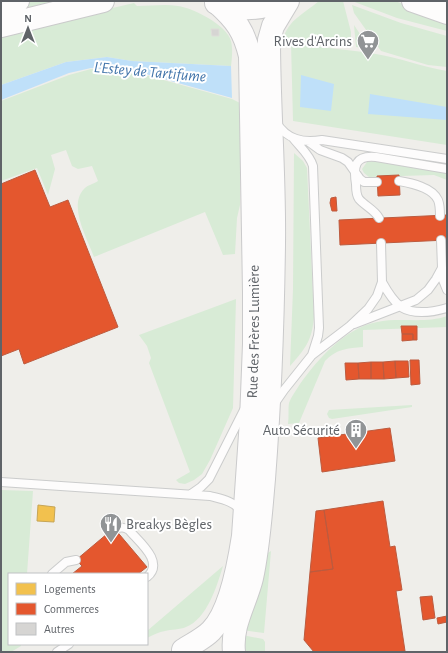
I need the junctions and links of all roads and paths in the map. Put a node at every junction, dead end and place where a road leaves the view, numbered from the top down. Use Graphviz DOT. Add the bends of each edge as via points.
graph roads {
  1 [pos="18,1"];
  2 [pos="102,1"];
  3 [pos="281,1"];
  4 [pos="288,1"];
  5 [pos="413,1"];
  6 [pos="214,2"];
  7 [pos="1,8"];
  8 [pos="447,13"];
  9 [pos="1,26"];
  10 [pos="271,113"];
  11 [pos="293,138"];
  12 [pos="309,142"];
  13 [pos="447,160"];
  14 [pos="447,169"];
  15 [pos="354,171"];
  16 [pos="399,181"];
  17 [pos="377,182"];
  18 [pos="440,216"];
  19 [pos="379,218"];
  20 [pos="441,240"];
  21 [pos="381,243"];
  22 [pos="442,268"];
  23 [pos="382,282"];
  24 [pos="447,290"];
  25 [pos="402,307"];
  26 [pos="447,308"];
  27 [pos="350,326"];
  28 [pos="312,355"];
  29 [pos="252,391"];
  30 [pos="269,414"];
  31 [pos="1,482"];
  32 [pos="191,494"];
  33 [pos="244,516"];
  34 [pos="115,529"];
  35 [pos="76,560"];
  36 [pos="53,573"];
  37 [pos="148,576"];
  38 [pos="68,645"];
  39 [pos="187,651"];
  40 [pos="57,652"];
  41 [pos="234,652"];
  1 -- 7 [label="main road"];
  2 -- 9 [label="main road"];
  3 -- 6 [label="main road" via="257,8 240,9"];
  4 -- 10 [label="main road, Rue des Frères Lumière" via="272,26 269,40"];
  5 -- 8 [label="main road"];
  6 -- 29 [label="main road, Rue des Frères Lumière" via="231,16 239,27 250,56 254,292"];
  10 -- 11 [label="lane" via="279,127"];
  10 -- 30 [label="main road, Rue des Frères Lumière" via="274,243"];
  11 -- 12 [label="lane"];
  11 -- 28 [label="lane" via="312,161 313,166 319,328"];
  12 -- 13 [label="lane" via="322,140"];
  12 -- 15 [label="lane" via="320,150 342,158"];
  14 -- 15 [label="lane" via="368,156 358,162"];
  15 -- 17 [label="lane" via="364,182"];
  15 -- 19 [label="lane" via="357,195"];
  16 -- 18 [label="lane" via="431,192 438,199"];
  20 -- 22 [label="lane"];
  21 -- 23 [label="lane"];
  22 -- 24 [label="lane"];
  22 -- 25 [label="lane" via="428,290"];
  23 -- 25 [label="lane"];
  23 -- 27 [label="lane" via="377,296 368,309"];
  25 -- 26 [label="lane" via="428,312"];
  25 -- 27 [label="lane"];
  27 -- 28 [label="lane"];
  28 -- 30 [label="lane" via="284,390"];
  29 -- 32 [label="lane" via="209,479"];
  29 -- 33 [label="main road, Rue des Frères Lumière"];
  30 -- 41 [label="main road, Rue des Frères Lumière" via="258,542 250,583 235,627"];
  31 -- 32 [label="lane"];
  32 -- 33 [label="lane" via="210,496 232,503"];
  33 -- 39 [label="main road, Rue des Frères Lumière" via="240,552 230,594 212,630"];
  34 -- 37 [label="lane" via="120,527 129,530 151,556 154,563"];
  35 -- 36 [label="lane" via="66,562"];
  38 -- 40 [label="lane"];
}
